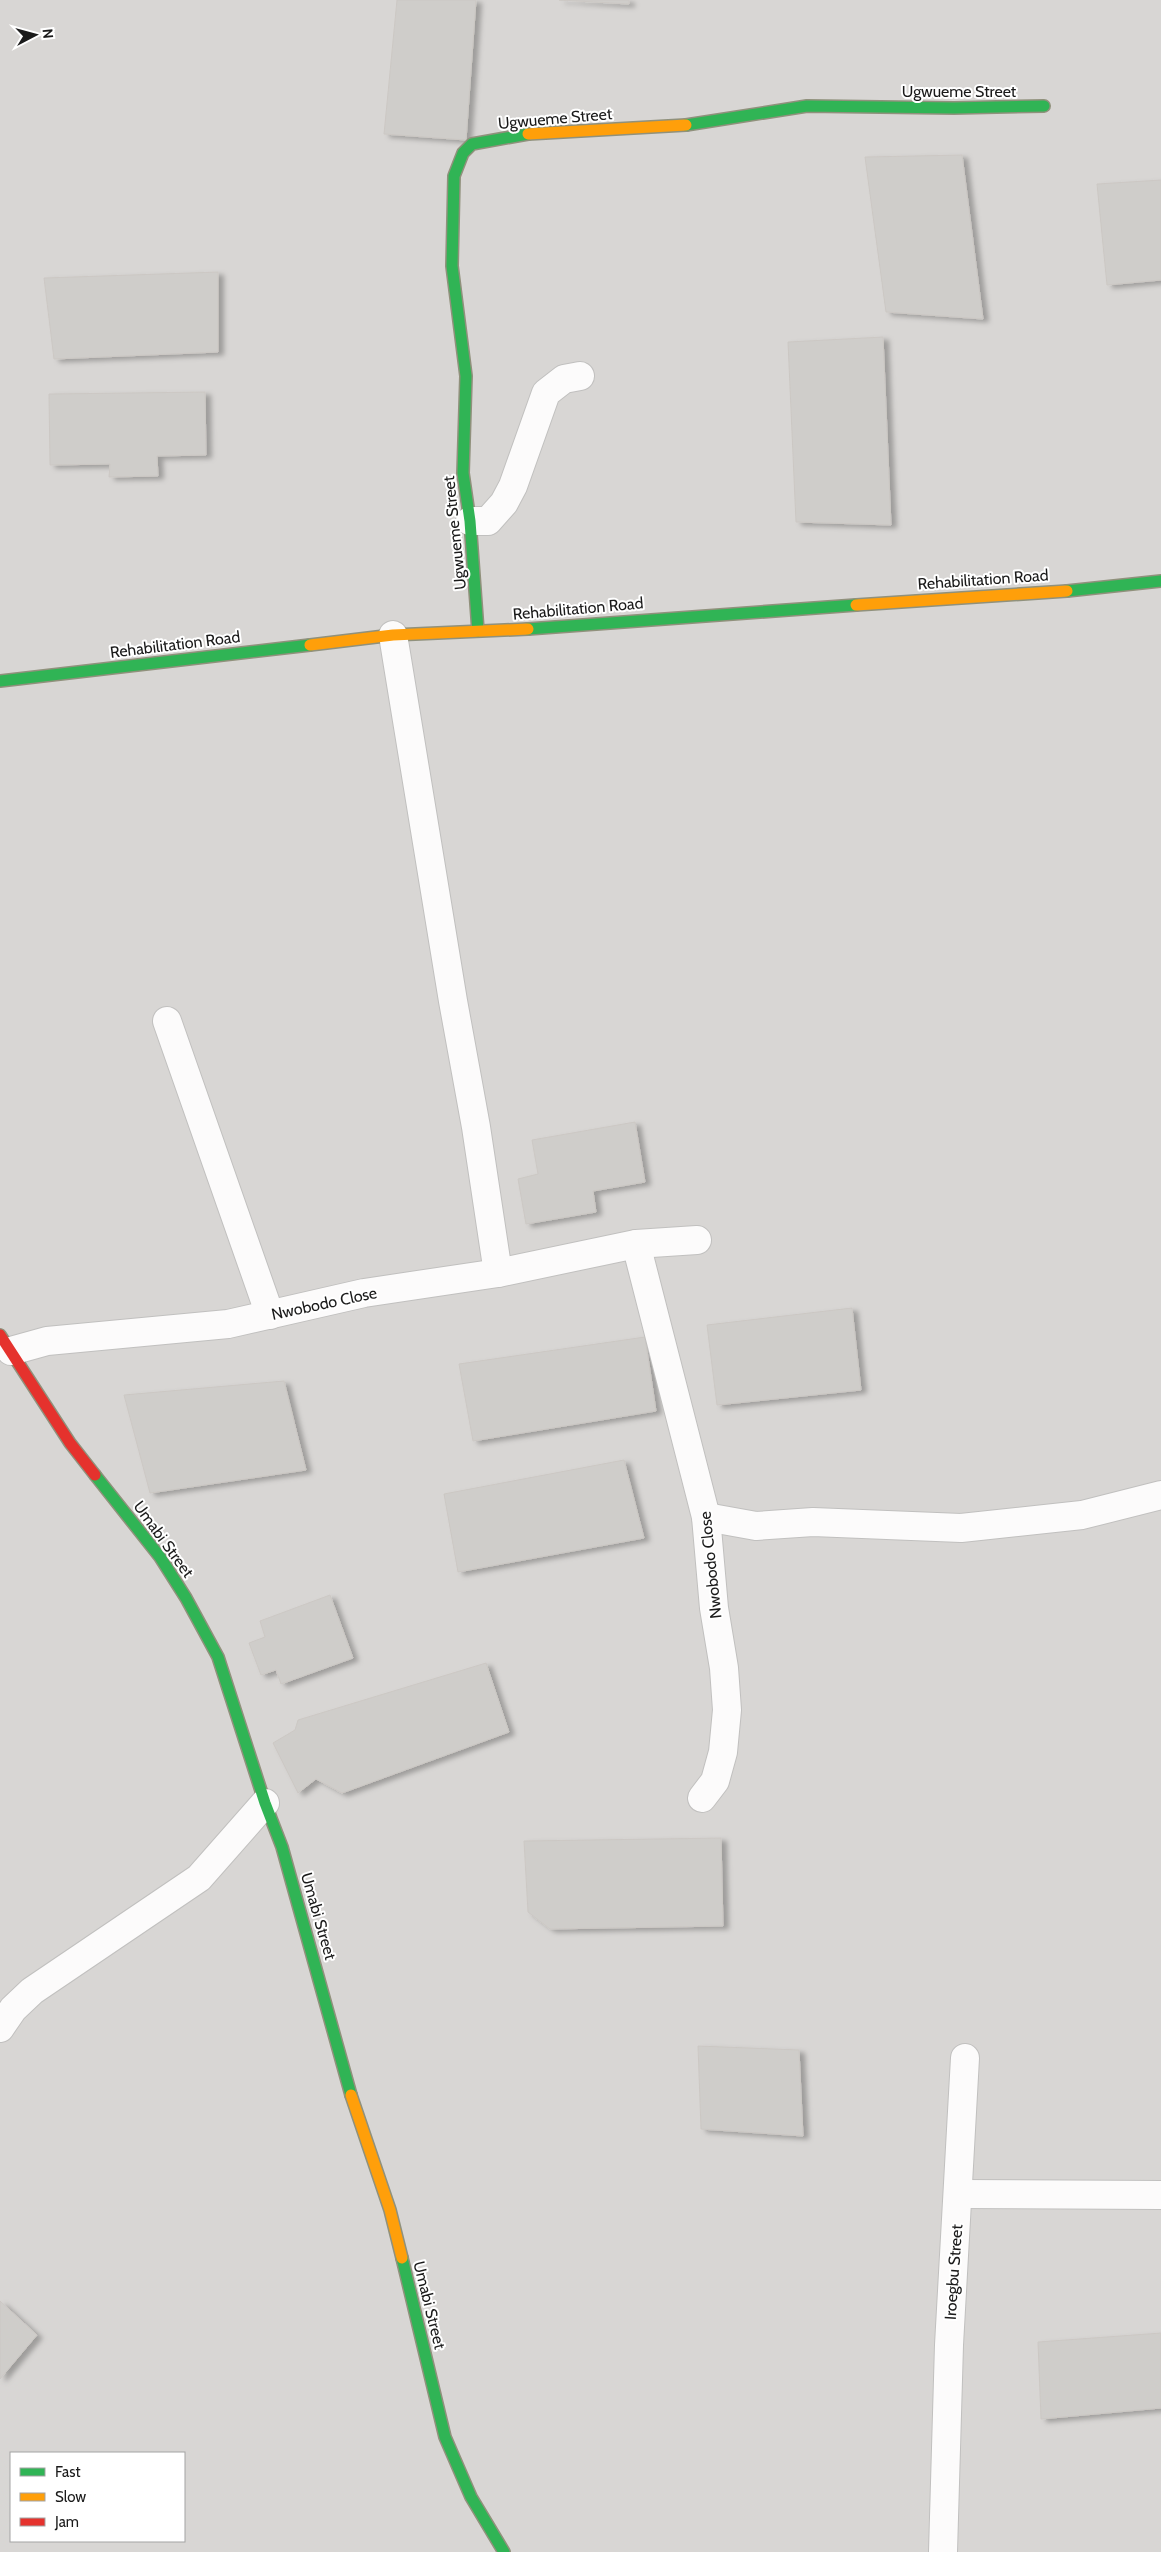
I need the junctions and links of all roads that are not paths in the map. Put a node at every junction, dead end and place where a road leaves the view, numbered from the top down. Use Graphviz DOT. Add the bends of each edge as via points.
graph roads {
  1 [pos="1044,106"];
  2 [pos="580,376"];
  3 [pos="470,521"];
  4 [pos="1161,581"];
  5 [pos="478,631"];
  6 [pos="393,636"];
  7 [pos="0,681"];
  8 [pos="167,1021"];
  9 [pos="697,1240"];
  10 [pos="636,1244"];
  11 [pos="498,1273"];
  12 [pos="270,1315"];
  13 [pos="5,1343"];
  14 [pos="1161,1494"];
  15 [pos="706,1517"];
  16 [pos="702,1798"];
  17 [pos="265,1803"];
  18 [pos="0,2028"];
  19 [pos="965,2058"];
  20 [pos="958,2194"];
  21 [pos="1161,2195"];
  22 [pos="504,2552"];
  23 [pos="943,2552"];
  1 -- 3 [label="street, Ugwueme Street" via="807,106 696,124 534,133 472,144 463,153 454,176 452,266 466,376 463,473"];
  2 -- 3 [label="street" via="564,379 546,393 504,503 488,522"];
  3 -- 5 [label="street, Ugwueme Street"];
  4 -- 5 [label="street, Rehabilitation Road" via="1084,590"];
  5 -- 6 [label="street, Rehabilitation Road"];
  6 -- 7 [label="street, Rehabilitation Road"];
  6 -- 11 [label="street"];
  8 -- 12 [label="street"];
  9 -- 10 [label="street, Nwobodo Close"];
  10 -- 11 [label="street, Nwobodo Close"];
  10 -- 15 [label="street, Nwobodo Close"];
  11 -- 12 [label="street, Nwobodo Close" via="364,1292"];
  12 -- 13 [label="street, Nwobodo Close" via="228,1324"];
  13 -- 17 [label="street, Umabi Street" via="70,1443 160,1557 186,1598 218,1657"];
  14 -- 15 [label="street" via="1082,1515 961,1528 813,1522 756,1526"];
  15 -- 16 [label="street, Nwobodo Close" via="727,1710 723,1752 715,1781"];
  17 -- 18 [label="street" via="199,1878 32,1991 13,2009"];
  17 -- 22 [label="street, Umabi Street" via="307,1930 349,2090 390,2210 445,2436 471,2497"];
  19 -- 20 [label="street, Iroegbu Street"];
  20 -- 21 [label="street"];
  20 -- 23 [label="street, Iroegbu Street" via="949,2345"];
}
